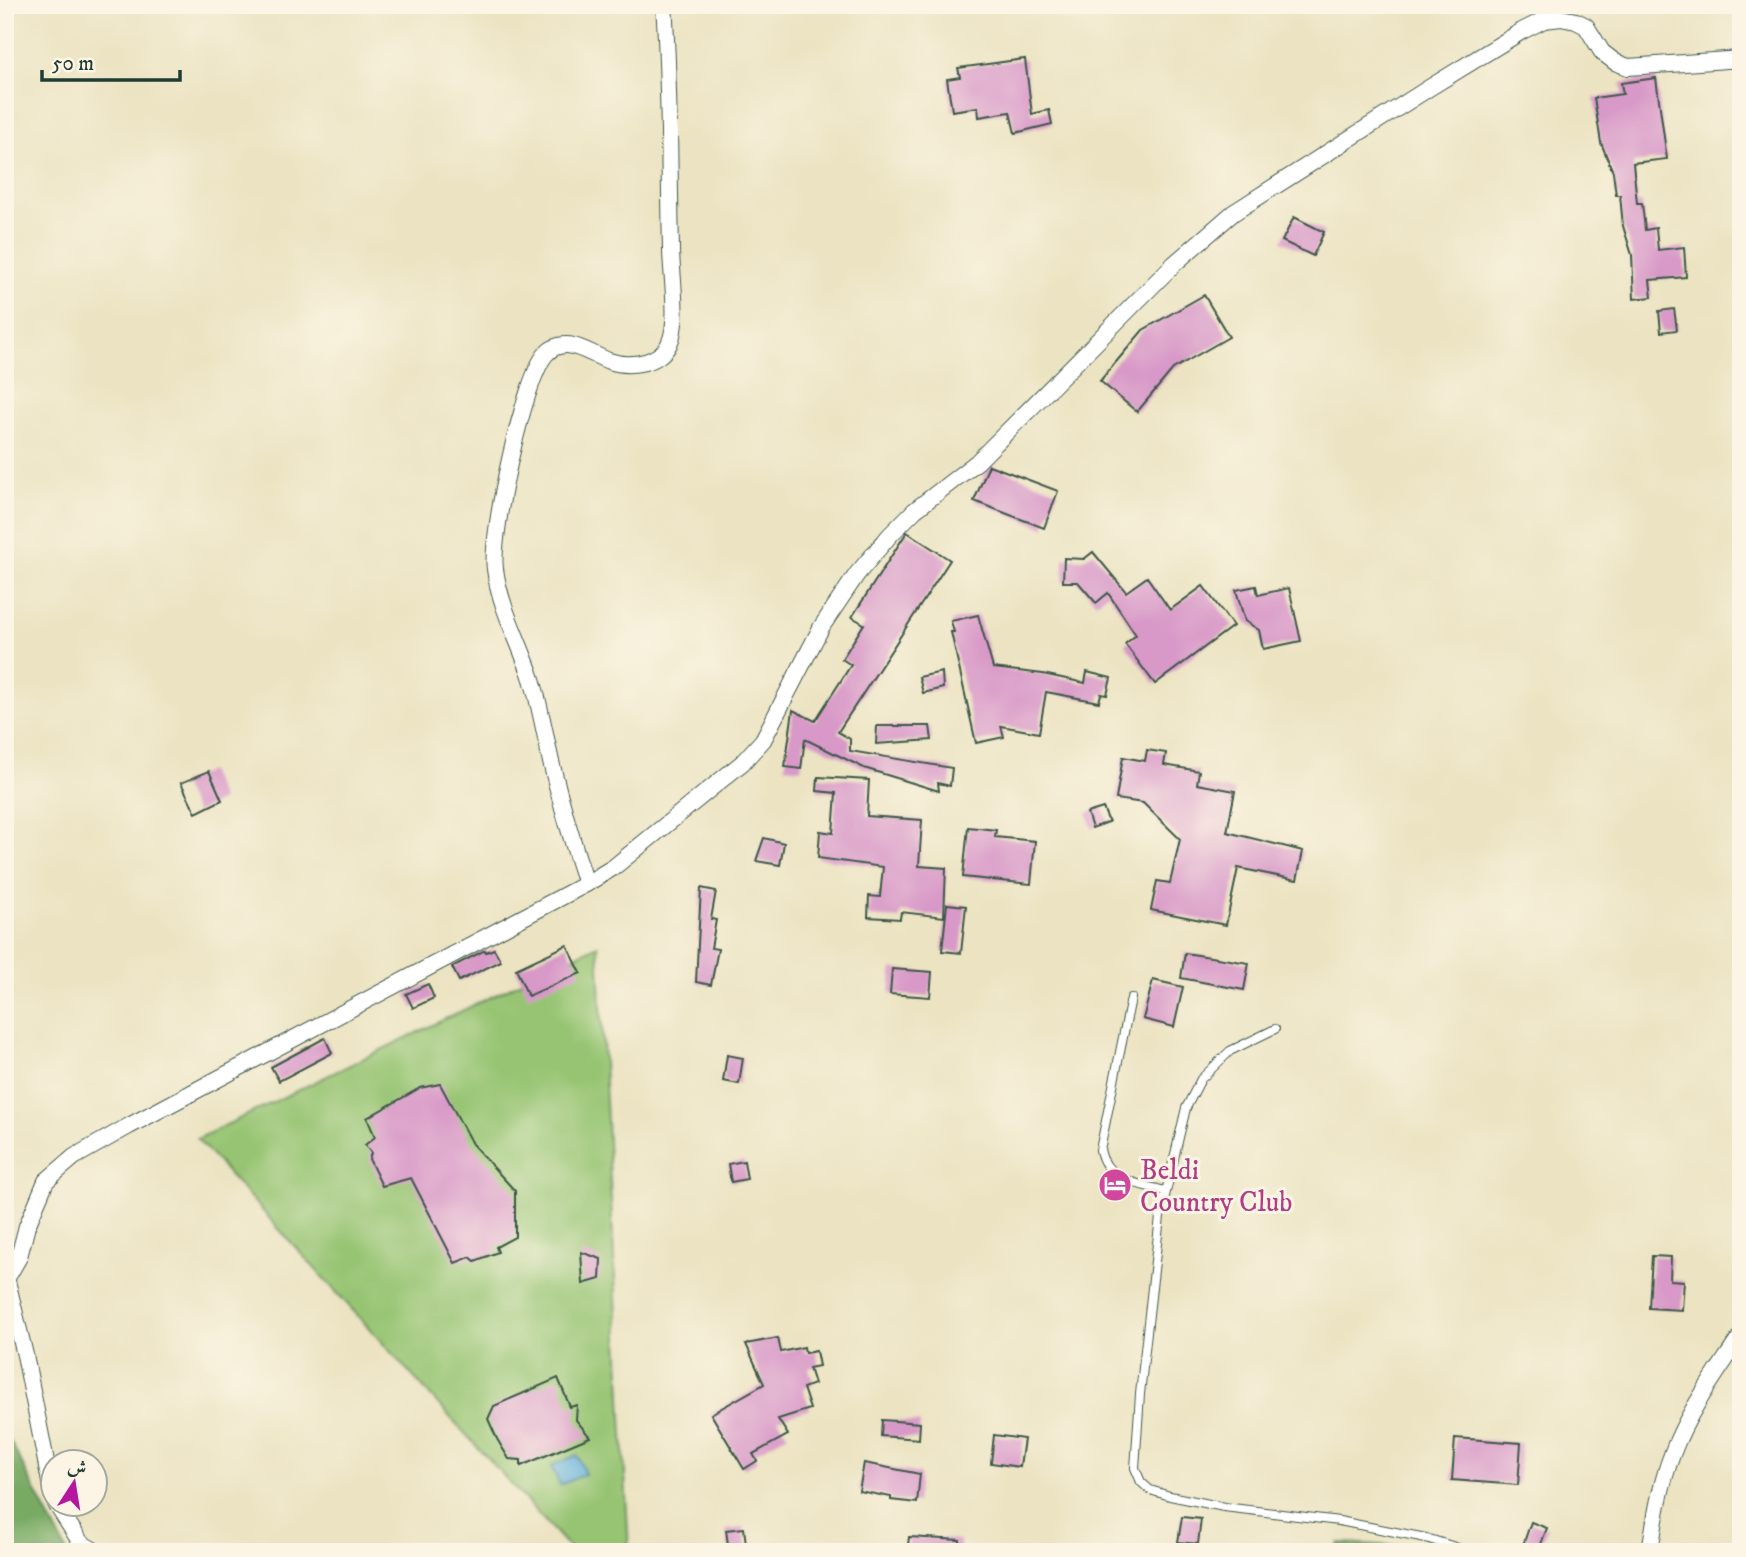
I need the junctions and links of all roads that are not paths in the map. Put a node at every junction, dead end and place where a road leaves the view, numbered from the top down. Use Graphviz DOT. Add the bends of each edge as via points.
graph roads {
  1 [pos="664,5"];
  2 [pos="1741,59"];
  3 [pos="586,884"];
  4 [pos="1131,998"];
  5 [pos="1275,1028"];
  6 [pos="1164,1191"];
  7 [pos="6,1278"];
  8 [pos="1741,1336"];
  9 [pos="43,1448"];
  10 [pos="65,1518"];
  11 [pos="97,1552"];
  12 [pos="1471,1552"];
  13 [pos="1650,1552"];
  1 -- 3 [label="street" via="674,304 669,344 654,360 631,365 609,361 579,346 561,345 546,354 533,377 520,422 494,540 500,596 532,680"];
  2 -- 3 [label="street" via="1628,67 1602,52 1586,26 1561,18 1544,20 1233,213 1174,264 977,462 890,535 822,626 763,740 742,763 614,867"];
  3 -- 7 [label="street" via="74,1157 46,1181 19,1257"];
  4 -- 6 [label="lane" via="1100,1150 1113,1174"];
  5 -- 6 [label="lane" via="1230,1051 1201,1079 1186,1108"];
  6 -- 12 [label="lane" via="1140,1394 1135,1468 1142,1482 1150,1490 1170,1496 1339,1521"];
  7 -- 9 [label="street"];
  8 -- 13 [label="street" via="1673,1451 1657,1502"];
  10 -- 11 [label="street" via="81,1543"];
}
